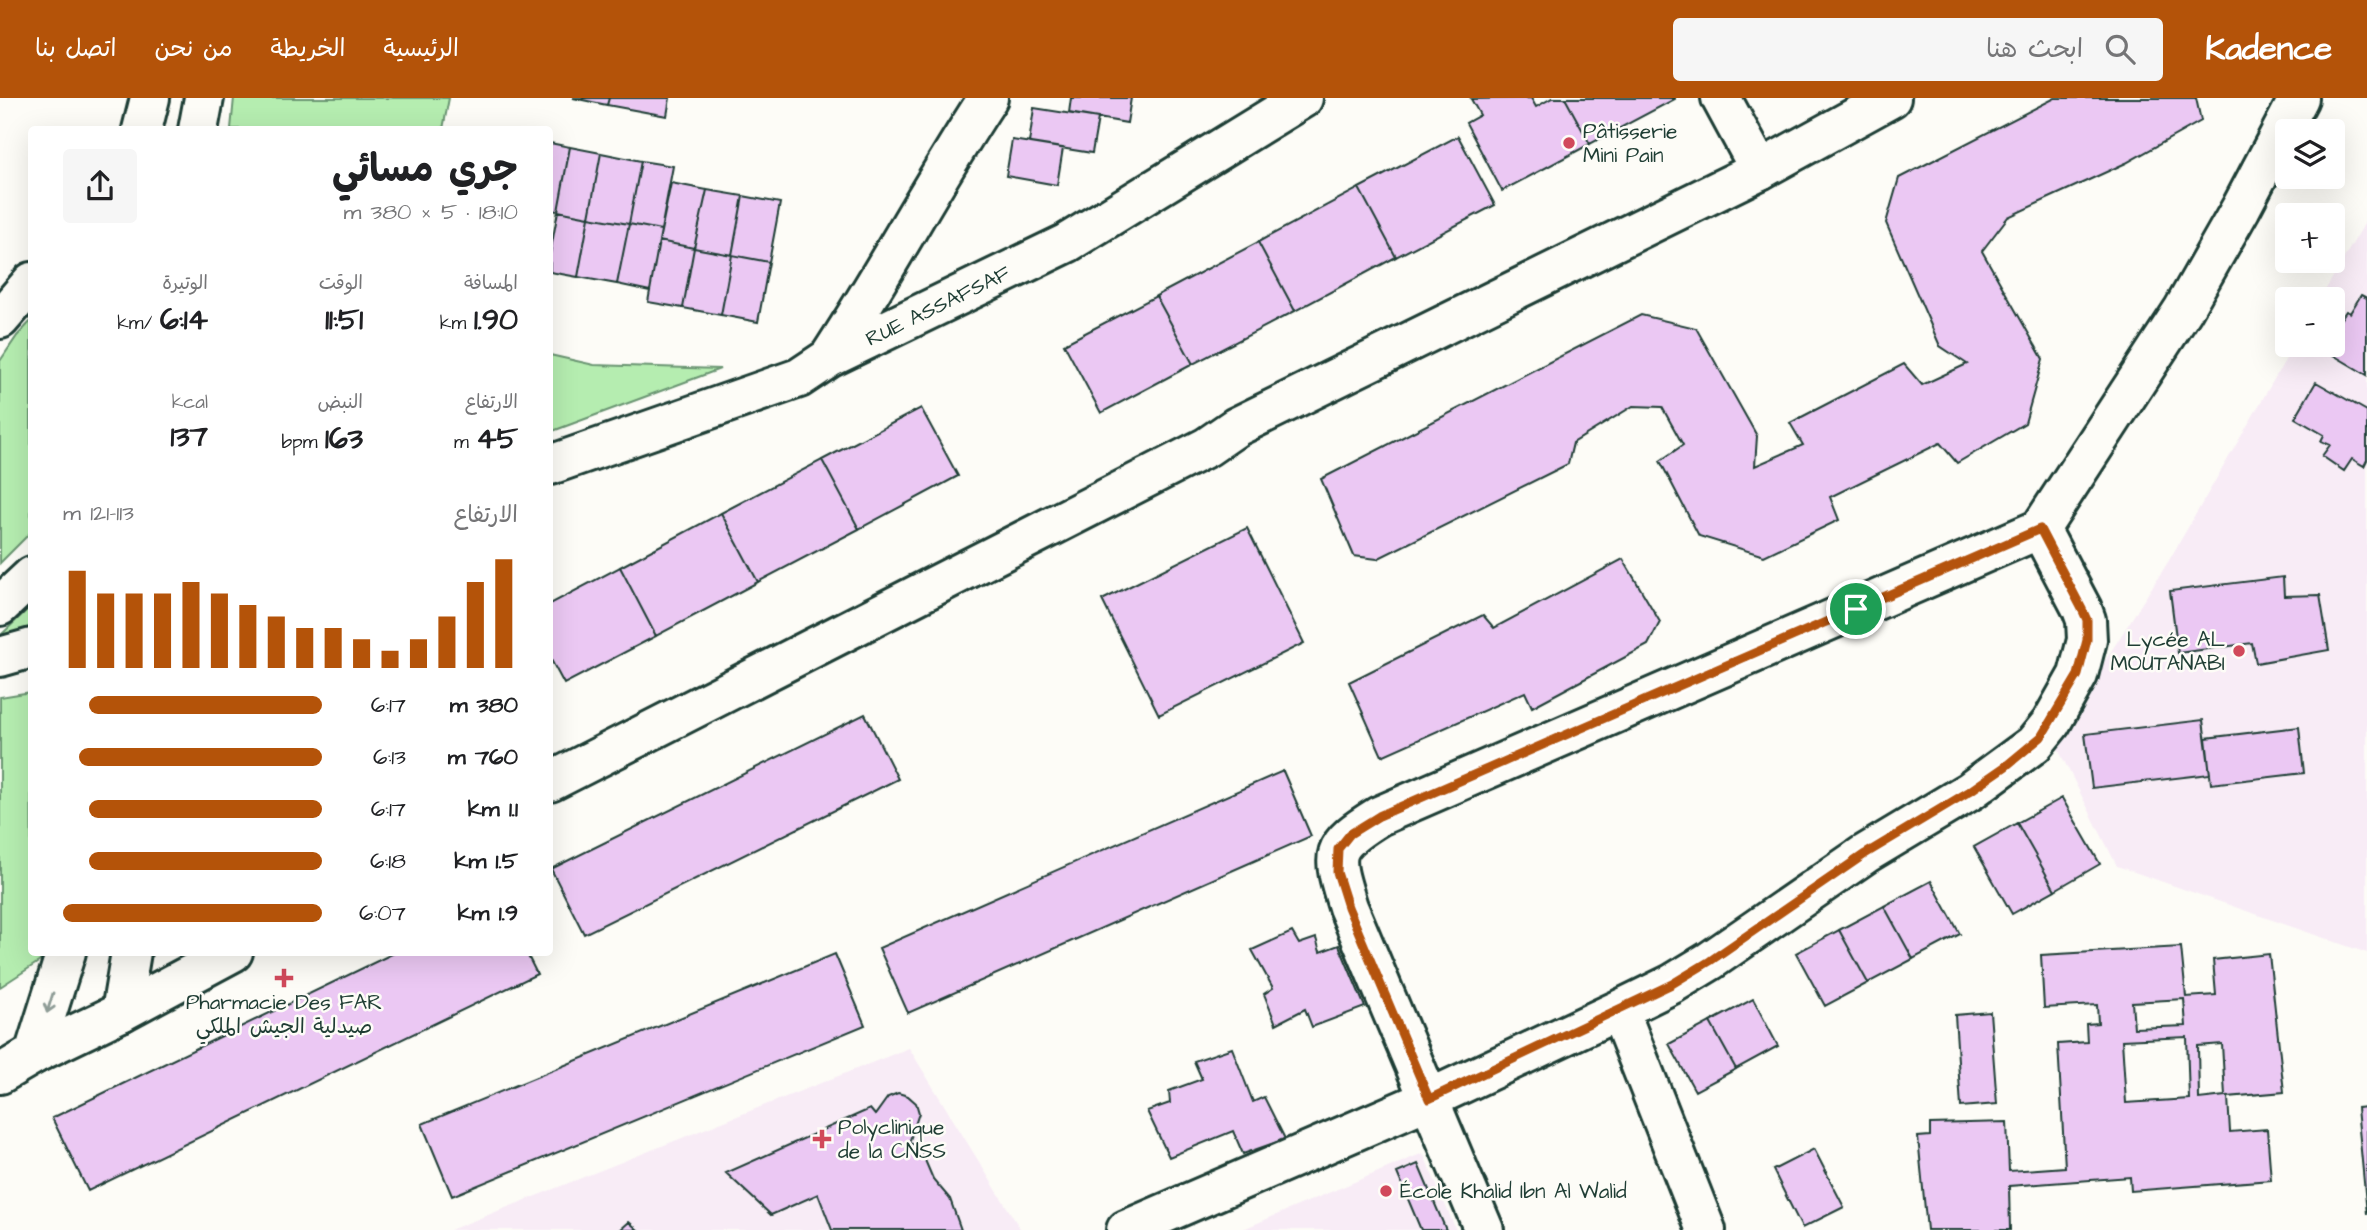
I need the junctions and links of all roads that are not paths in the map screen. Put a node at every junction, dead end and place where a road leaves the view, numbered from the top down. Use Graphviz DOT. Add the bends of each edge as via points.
graph roads {
  1 [pos="150,98"];
  2 [pos="204,98"];
  3 [pos="988,98"];
  4 [pos="1303,98"];
  5 [pos="1721,98"];
  6 [pos="1891,98"];
  7 [pos="2299,98"];
  8 [pos="143,126"];
  9 [pos="199,126"];
  10 [pos="1760,170"];
  11 [pos="28,287"];
  12 [pos="0,319"];
  13 [pos="829,358"];
  14 [pos="553,464"];
  15 [pos="2040,529"];
  16 [pos="28,580"];
  17 [pos="0,606"];
  18 [pos="28,649"];
  19 [pos="0,657"];
  20 [pos="553,780"];
  21 [pos="64,956"];
  22 [pos="130,956"];
  23 [pos="226,956"];
  24 [pos="1619,1010"];
  25 [pos="121,1012"];
  26 [pos="34,1054"];
  27 [pos="0,1074"];
  28 [pos="1429,1099"];
  29 [pos="1126,1230"];
  30 [pos="1484,1230"];
  31 [pos="1706,1230"];
  1 -- 8 [label="street"];
  2 -- 9 [label="street"];
  3 -- 13 [label="street"];
  4 -- 13 [label="street, RUE ASSAFSAF" via="1067,243"];
  5 -- 10 [label="street"];
  6 -- 10 [label="street"];
  7 -- 15 [label="street" via="2183,310"];
  10 -- 20 [label="street" via="1236,427 1207,447"];
  11 -- 12 [label="street"];
  13 -- 14 [label="street, RUE ASSAFSAF" via="799,377"];
  15 -- 24 [label="street" via="2087,620 2078,675 2041,737 1970,791 1865,854 1710,961"];
  15 -- 28 [label="street" via="1379,816 1350,834 1338,849 1337,872"];
  16 -- 17 [label="street"];
  18 -- 19 [label="street"];
  21 -- 26 [label="street, one-way"];
  22 -- 25 [label="street"];
  23 -- 25 [label="street"];
  24 -- 28 [label="street"];
  24 -- 31 [label="street"];
  25 -- 26 [label="street"];
  26 -- 27 [label="street"];
  28 -- 29 [label="street"];
  28 -- 30 [label="street"];
}
